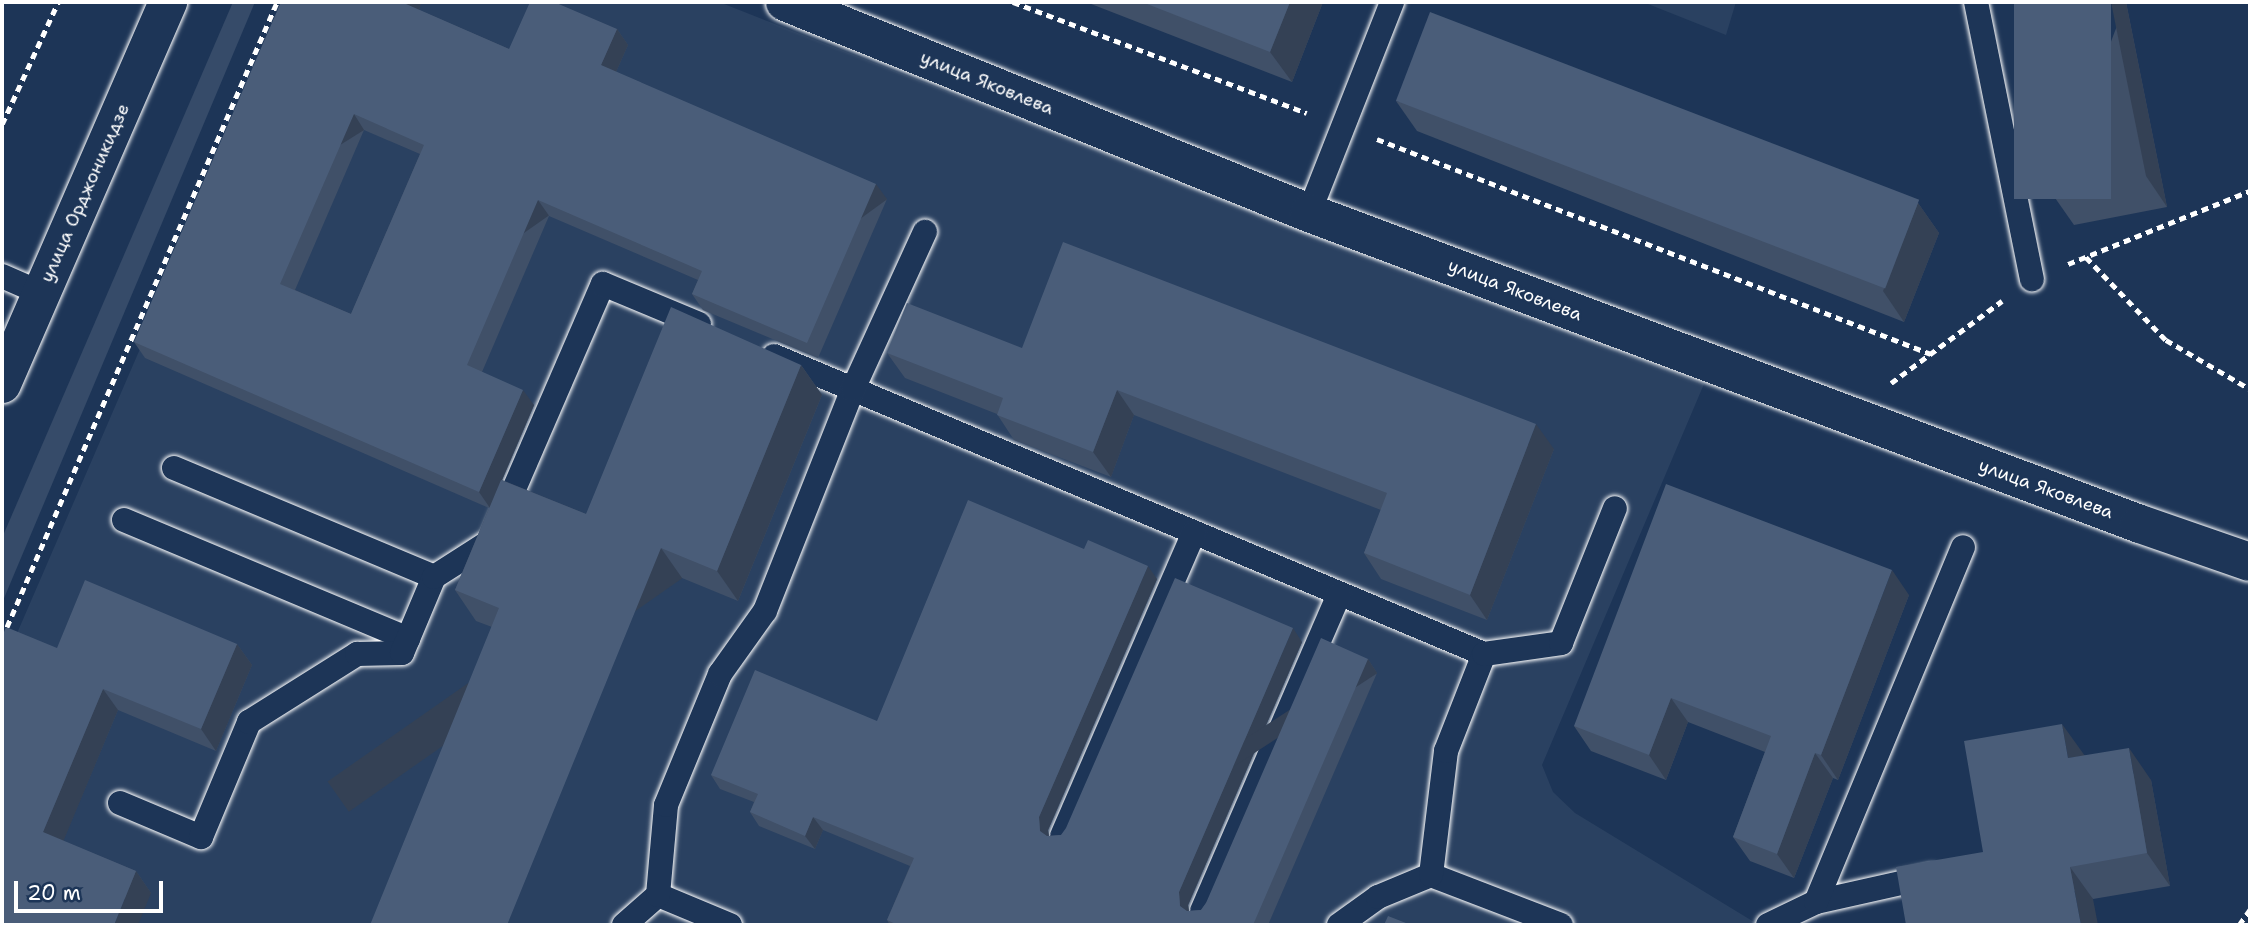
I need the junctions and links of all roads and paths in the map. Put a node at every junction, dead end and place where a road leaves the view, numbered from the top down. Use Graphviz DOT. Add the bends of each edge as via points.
graph roads {
  1 [pos="58,2"];
  2 [pos="168,2"];
  3 [pos="277,2"];
  4 [pos="785,2"];
  5 [pos="1013,2"];
  6 [pos="1392,2"];
  7 [pos="1976,2"];
  8 [pos="2,124"];
  9 [pos="1343,126"];
  10 [pos="1309,213"];
  11 [pos="925,232"];
  12 [pos="2086,257"];
  13 [pos="2,276"];
  14 [pos="2032,279"];
  15 [pos="41,293"];
  16 [pos="716,331"];
  17 [pos="753,347"];
  18 [pos="1931,354"];
  19 [pos="2,384"];
  20 [pos="853,389"];
  21 [pos="2250,389"];
  22 [pos="174,468"];
  23 [pos="1615,508"];
  24 [pos="124,520"];
  25 [pos="1194,532"];
  26 [pos="1963,547"];
  27 [pos="2250,562"];
  28 [pos="434,577"];
  29 [pos="1339,594"];
  30 [pos="2,638"];
  31 [pos="408,639"];
  32 [pos="1484,654"];
  33 [pos="120,803"];
  34 [pos="1062,836"];
  35 [pos="1952,872"];
  36 [pos="1431,875"];
  37 [pos="657,894"];
  38 [pos="1816,902"];
  39 [pos="2250,909"];
  40 [pos="1202,911"];
  41 [pos="624,925"];
  42 [pos="730,925"];
  43 [pos="1339,925"];
  44 [pos="1561,925"];
  45 [pos="1768,925"];
  46 [pos="2239,925"];
  1 -- 8 [label="path"];
  2 -- 15 [label="street, улица Орджоникидзе"];
  3 -- 30 [label="path"];
  4 -- 10 [label="street, улица Яковлева"];
  5 -- 9 [label="path"];
  6 -- 9 [label="lane"];
  7 -- 14 [label="lane"];
  9 -- 10 [label="lane"];
  9 -- 18 [label="path"];
  10 -- 27 [label="street, улица Яковлева"];
  11 -- 20 [label="lane"];
  12 -- 21 [label="path" via="2166,340"];
  13 -- 15 [label="lane"];
  15 -- 19 [label="street, улица Орджоникидзе"];
  16 -- 28 [label="lane" via="603,284 492,540"];
  17 -- 20 [label="lane"];
  20 -- 25 [label="lane"];
  20 -- 37 [label="lane" via="765,611 720,674 666,805"];
  22 -- 28 [label="lane"];
  23 -- 32 [label="lane" via="1561,643"];
  24 -- 31 [label="lane"];
  25 -- 29 [label="lane"];
  25 -- 34 [label="lane"];
  26 -- 38 [label="lane"];
  28 -- 31 [label="lane"];
  29 -- 32 [label="lane"];
  29 -- 40 [label="lane"];
  31 -- 33 [label="lane" via="402,653 357,654 248,722 201,838"];
  32 -- 36 [label="lane" via="1446,751"];
  35 -- 38 [label="lane"];
  36 -- 43 [label="lane" via="1378,897"];
  36 -- 44 [label="lane"];
  37 -- 41 [label="lane"];
  37 -- 42 [label="lane"];
  38 -- 45 [label="lane"];
  39 -- 46 [label="path"];
}
